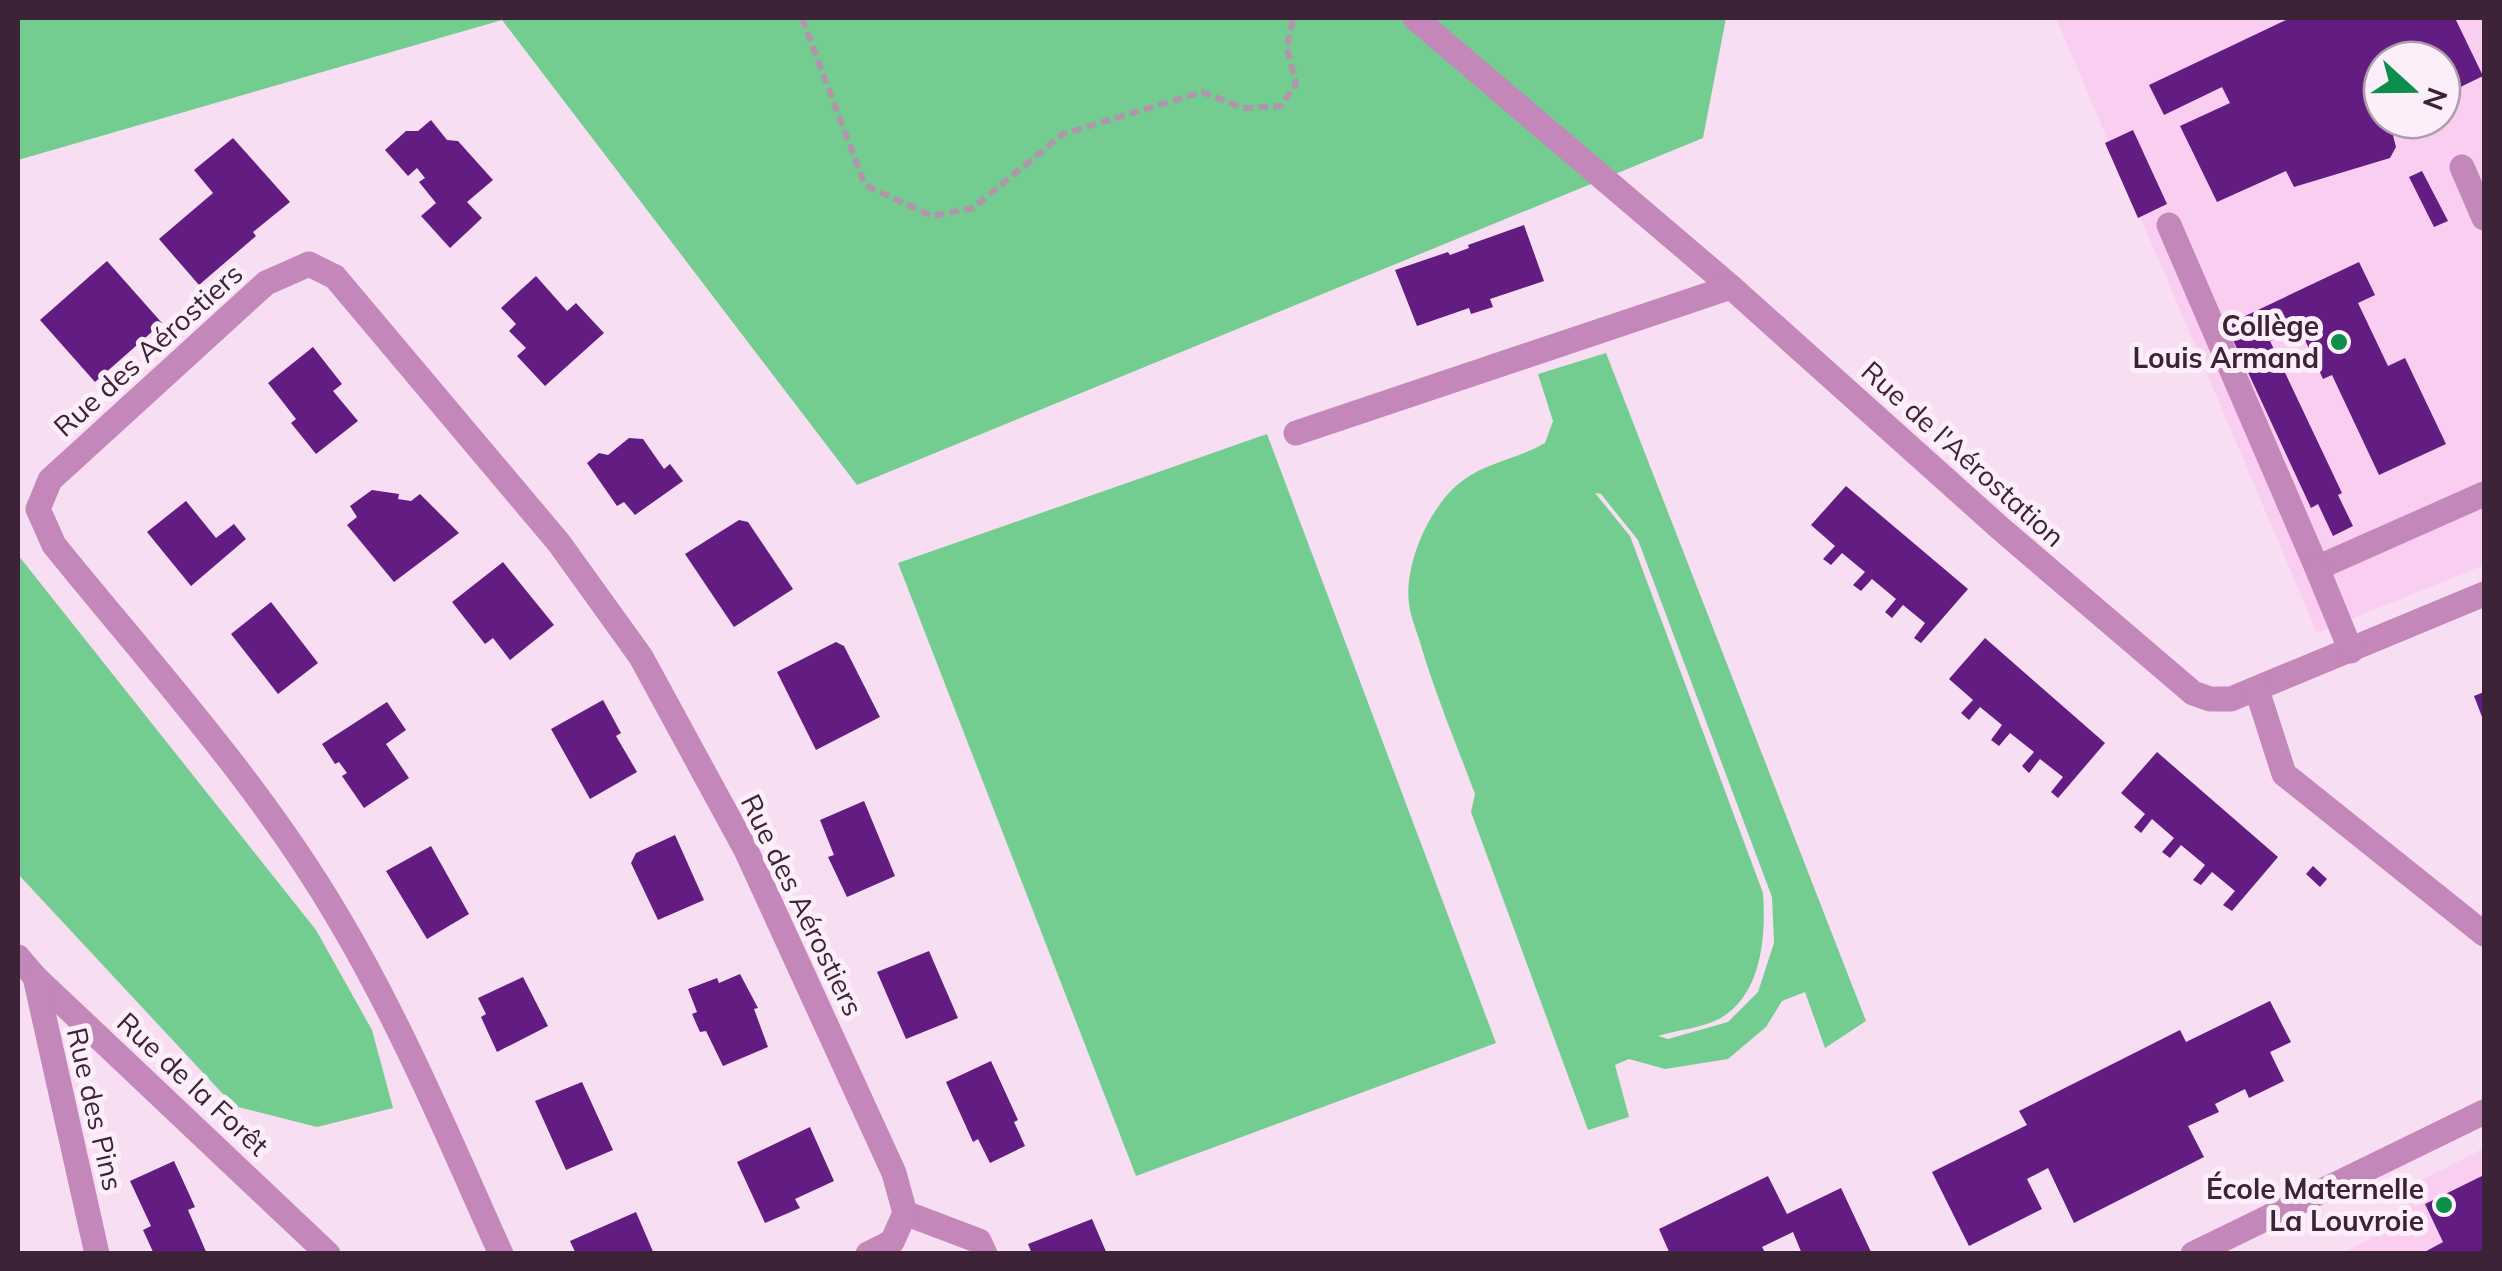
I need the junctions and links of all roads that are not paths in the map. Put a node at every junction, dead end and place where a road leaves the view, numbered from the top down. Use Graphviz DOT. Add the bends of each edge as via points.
graph roads {
  1 [pos="1415,18"];
  2 [pos="2462,167"];
  3 [pos="2484,218"];
  4 [pos="2169,225"];
  5 [pos="1731,287"];
  6 [pos="1296,433"];
  7 [pos="2484,494"];
  8 [pos="28,507"];
  9 [pos="2317,568"];
  10 [pos="2484,594"];
  11 [pos="2351,651"];
  12 [pos="2257,690"];
  13 [pos="2484,934"];
  14 [pos="18,957"];
  15 [pos="35,978"];
  16 [pos="2484,1112"];
  17 [pos="905,1213"];
  18 [pos="325,1252"];
  19 [pos="97,1254"];
  20 [pos="501,1254"];
  21 [pos="868,1254"];
  22 [pos="984,1254"];
  23 [pos="2193,1254"];
  1 -- 5 [label="street, Rue de l'Aérostation"];
  2 -- 3 [label="street"];
  4 -- 9 [label="street"];
  5 -- 6 [label="street"];
  5 -- 12 [label="street, Rue de l'Aérostation" via="2176,681 2210,698"];
  7 -- 9 [label="street"];
  8 -- 17 [label="street, Rue des Aérostiers" via="266,282 309,264 335,277 559,543 642,657 746,850 894,1173"];
  8 -- 20 [label="street, Rue des Aérostiers" via="257,796 340,919"];
  9 -- 11 [label="street"];
  10 -- 11 [label="street, Rue de l'Aérostation"];
  11 -- 12 [label="street, Rue de l'Aérostation"];
  12 -- 13 [label="street" via="2284,774"];
  14 -- 15 [label="street, Rue de la Forêt"];
  15 -- 18 [label="street, Rue de la Forêt"];
  15 -- 19 [label="street, Rue des Pins"];
  16 -- 23 [label="street"];
  17 -- 21 [label="street" via="892,1242"];
  17 -- 22 [label="street" via="978,1241"];
}
